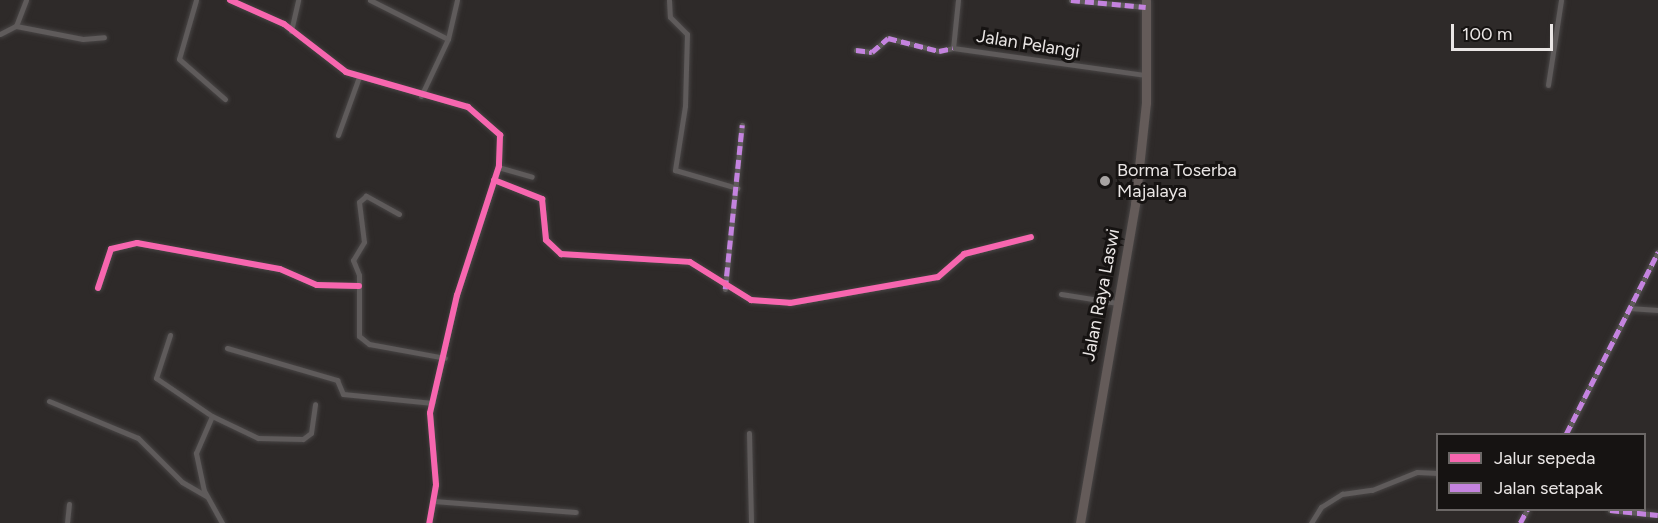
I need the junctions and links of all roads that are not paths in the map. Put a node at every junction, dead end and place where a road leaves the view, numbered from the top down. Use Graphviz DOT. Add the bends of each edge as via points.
graph roads {
  1 [pos="26,0"];
  2 [pos="196,0"];
  3 [pos="231,0"];
  4 [pos="298,0"];
  5 [pos="370,0"];
  6 [pos="457,0"];
  7 [pos="669,0"];
  8 [pos="958,0"];
  9 [pos="1071,0"];
  10 [pos="1561,0"];
  11 [pos="1146,3"];
  12 [pos="16,26"];
  13 [pos="291,31"];
  14 [pos="0,34"];
  15 [pos="104,37"];
  16 [pos="448,39"];
  17 [pos="953,48"];
  18 [pos="856,50"];
  19 [pos="1146,75"];
  20 [pos="359,76"];
  21 [pos="1548,85"];
  22 [pos="421,96"];
  23 [pos="225,99"];
  24 [pos="742,125"];
  25 [pos="338,135"];
  26 [pos="498,167"];
  27 [pos="532,177"];
  28 [pos="494,180"];
  29 [pos="737,188"];
  30 [pos="399,214"];
  31 [pos="1031,237"];
  32 [pos="1658,252"];
  33 [pos="359,286"];
  34 [pos="98,288"];
  35 [pos="726,289"];
  36 [pos="1061,294"];
  37 [pos="1117,303"];
  38 [pos="1629,308"];
  39 [pos="1658,309"];
  40 [pos="170,335"];
  41 [pos="227,348"];
  42 [pos="445,358"];
  43 [pos="48,401"];
  44 [pos="433,403"];
  45 [pos="315,405"];
  46 [pos="212,416"];
  47 [pos="1567,433"];
  48 [pos="749,434"];
  49 [pos="1436,473"];
  50 [pos="206,496"];
  51 [pos="432,501"];
  52 [pos="69,504"];
  53 [pos="1620,511"];
  54 [pos="576,512"];
  55 [pos="1658,515"];
  56 [pos="224,522"];
  57 [pos="67,523"];
  58 [pos="429,523"];
  59 [pos="751,523"];
  60 [pos="1080,523"];
  61 [pos="1311,523"];
  1 -- 12 [label="street"];
  2 -- 23 [label="street" via="179,59"];
  3 -- 13 [label="street"];
  4 -- 13 [label="street"];
  5 -- 16 [label="street"];
  6 -- 16 [label="street"];
  7 -- 29 [label="street" via="670,17 687,34 686,106 675,170"];
  8 -- 17 [label="street, Jalan Pelangi"];
  9 -- 11 [label="street"];
  10 -- 21 [label="street"];
  11 -- 19 [label="main road, Jalan Raya Laswi"];
  12 -- 14 [label="street"];
  12 -- 15 [label="street" via="83,39"];
  13 -- 20 [label="street" via="329,63"];
  16 -- 22 [label="street"];
  17 -- 18 [label="street" via="939,51 888,38 872,52"];
  17 -- 19 [label="street, Jalan Pelangi"];
  19 -- 37 [label="main road, Jalan Raya Laswi" via="1135,204"];
  20 -- 22 [label="street"];
  20 -- 25 [label="street"];
  22 -- 26 [label="street" via="468,107 494,128 500,135"];
  24 -- 29 [label="street"];
  26 -- 27 [label="street"];
  26 -- 28 [label="street"];
  28 -- 35 [label="street" via="542,199 546,240 561,254 690,262"];
  28 -- 42 [label="street" via="457,295"];
  29 -- 35 [label="street"];
  30 -- 33 [label="street" via="361,197 358,217 364,242 353,259"];
  31 -- 35 [label="street" via="964,254 938,276 815,299 751,300"];
  32 -- 38 [label="street"];
  33 -- 34 [label="street" via="317,285 280,269 137,243 111,249"];
  33 -- 42 [label="street" via="363,341"];
  36 -- 37 [label="street"];
  37 -- 60 [label="main road, Jalan Raya Laswi"];
  38 -- 39 [label="street"];
  38 -- 47 [label="street"];
  40 -- 46 [label="street" via="156,378"];
  41 -- 44 [label="street" via="337,380 343,394"];
  42 -- 44 [label="street"];
  43 -- 50 [label="street" via="138,438 183,482"];
  44 -- 51 [label="street"];
  45 -- 46 [label="street" via="311,433 303,439 258,438"];
  46 -- 50 [label="street" via="196,448"];
  48 -- 59 [label="street"];
  49 -- 61 [label="street" via="1417,471 1372,490 1342,494 1321,507"];
  50 -- 56 [label="street"];
  51 -- 54 [label="street"];
  51 -- 58 [label="street"];
  52 -- 57 [label="street"];
  53 -- 55 [label="street"];
}
